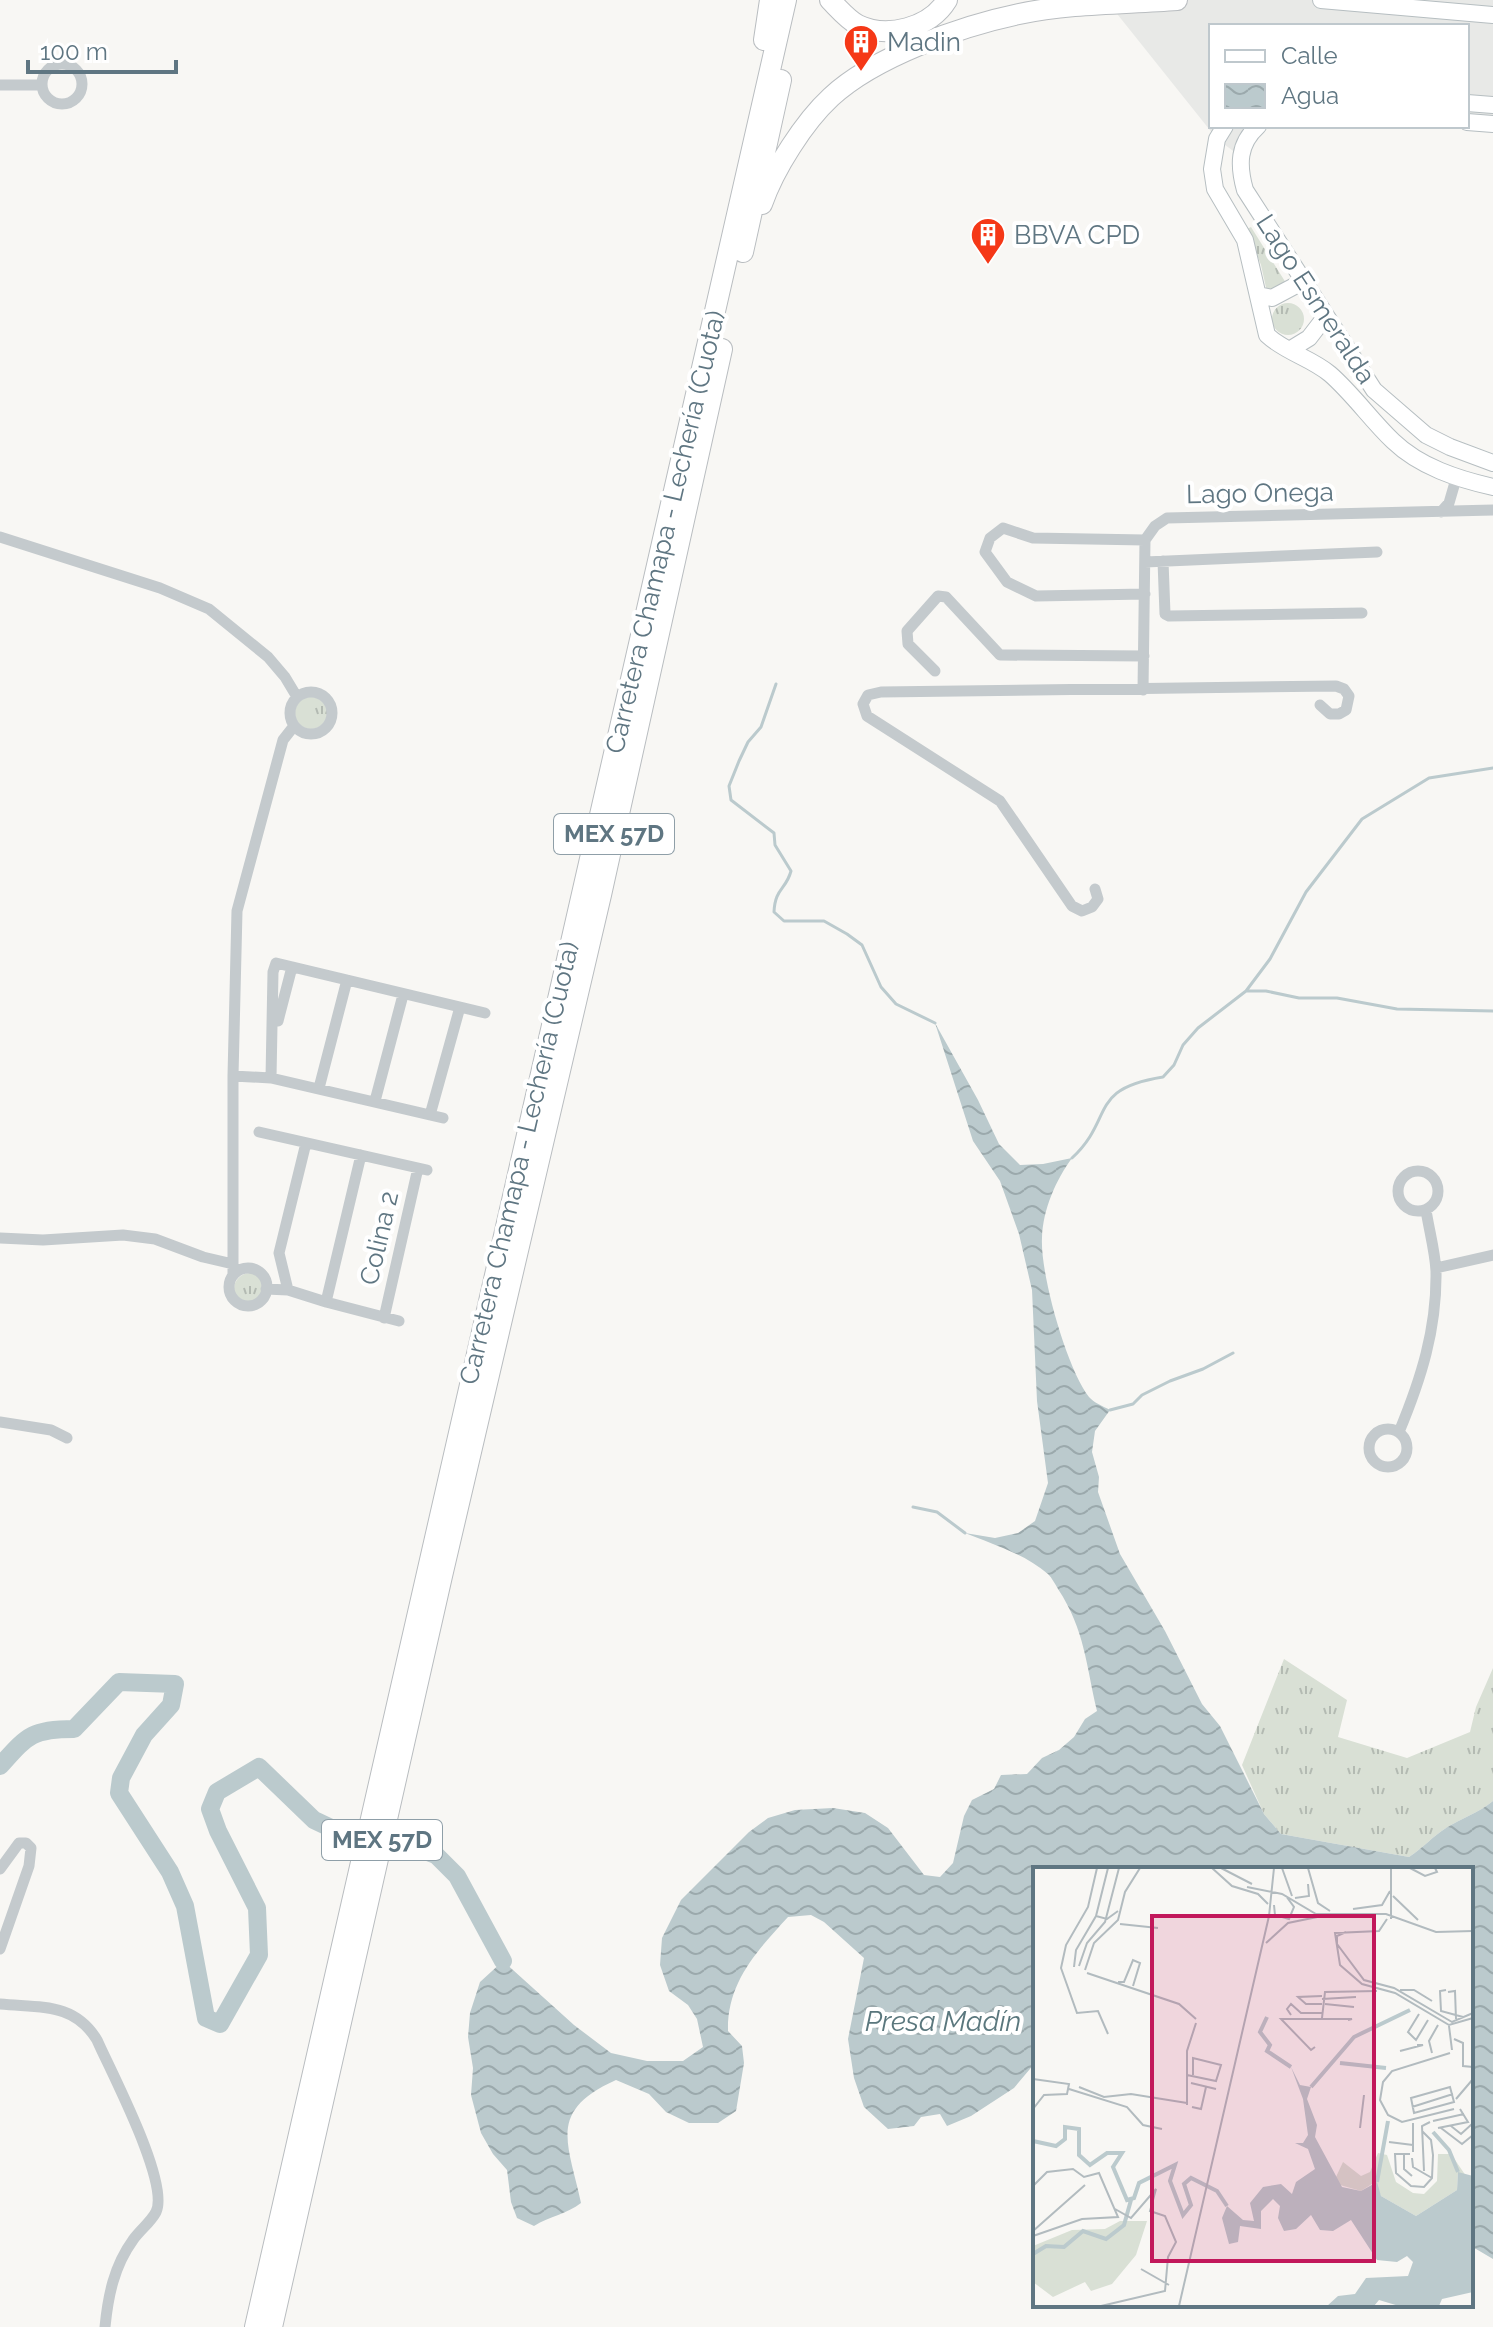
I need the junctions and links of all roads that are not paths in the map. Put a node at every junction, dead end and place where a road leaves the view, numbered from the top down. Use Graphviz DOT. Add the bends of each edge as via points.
graph roads {
  1 [pos="770,0"];
  2 [pos="786,0"];
  3 [pos="800,0"];
  4 [pos="830,0"];
  5 [pos="947,0"];
  6 [pos="1177,0"];
  7 [pos="1321,0"];
  8 [pos="1493,15"];
  9 [pos="0,85"];
  10 [pos="41,85"];
  11 [pos="765,88"];
  12 [pos="1469,103"];
  13 [pos="1493,105"];
  14 [pos="1469,122"];
  15 [pos="1493,124"];
  16 [pos="1224,128"];
  17 [pos="1256,128"];
  18 [pos="738,276"];
  19 [pos="1304,281"];
  20 [pos="1265,296"];
  21 [pos="1326,316"];
  22 [pos="1291,349"];
  23 [pos="1493,463"];
  24 [pos="1456,479"];
  25 [pos="1493,487"];
  26 [pos="1493,510"];
  27 [pos="1441,512"];
  28 [pos="0,537"];
  29 [pos="1145,540"];
  30 [pos="1377,552"];
  31 [pos="1163,561"];
  32 [pos="1145,562"];
  33 [pos="1145,594"];
  34 [pos="1362,613"];
  35 [pos="1144,656"];
  36 [pos="935,671"];
  37 [pos="1143,690"];
  38 [pos="297,697"];
  39 [pos="1320,705"];
  40 [pos="294,726"];
  41 [pos="1095,889"];
  42 [pos="292,967"];
  43 [pos="347,980"];
  44 [pos="403,995"];
  45 [pos="460,1007"];
  46 [pos="485,1013"];
  47 [pos="273,1037"];
  48 [pos="233,1076"];
  49 [pos="271,1078"];
  50 [pos="319,1088"];
  51 [pos="375,1101"];
  52 [pos="430,1115"];
  53 [pos="443,1118"];
  54 [pos="259,1132"];
  55 [pos="306,1143"];
  56 [pos="361,1155"];
  57 [pos="1426,1210"];
  58 [pos="0,1238"];
  59 [pos="1493,1255"];
  60 [pos="1436,1268"];
  61 [pos="233,1269"];
  62 [pos="283,1271"];
  63 [pos="266,1284"];
  64 [pos="288,1290"];
  65 [pos="326,1302"];
  66 [pos="384,1318"];
  67 [pos="399,1321"];
  68 [pos="0,1422"];
  69 [pos="1399,1432"];
  70 [pos="67,1438"];
  71 [pos="413,1665"];
  72 [pos="0,1869"];
  73 [pos="0,1949"];
  74 [pos="0,2004"];
  75 [pos="335,2012"];
  76 [pos="105,2327"];
  77 [pos="255,2327"];
  78 [pos="272,2327"];
  1 -- 11 [label="highway" via="763,50"];
  2 -- 11 [label="highway, Carretera Chamapa - Lechería (Cuota) / MEX 57D"];
  3 -- 18 [label="highway, Carretera Chamapa - Lechería (Cuota) / MEX 57D"];
  4 -- 5 [label="highway" via="856,24 883,33 921,24"];
  6 -- 18 [label="highway" via="1020,14 965,27 861,73 829,98 794,142 765,197"];
  7 -- 8 [label="street"];
  9 -- 10 [label="street"];
  11 -- 71 [label="highway, Carretera Chamapa - Lechería (Cuota) / MEX 57D" via="587,864"];
  12 -- 13 [label="street"];
  14 -- 15 [label="street"];
  16 -- 20 [label="street, Lago Esmeralda" via="1212,169 1220,201 1245,240"];
  17 -- 19 [label="street, Lago Esmeralda" via="1240,156 1245,190"];
  18 -- 71 [label="highway, Carretera Chamapa - Lechería (Cuota) / MEX 57D" via="601,895"];
  19 -- 20 [label="street"];
  19 -- 21 [label="street, Lago Esmeralda"];
  20 -- 22 [label="street, Lago Esmeralda" via="1267,335"];
  21 -- 22 [label="street" via="1309,338"];
  21 -- 23 [label="street, Lago Esmeralda" via="1374,390 1407,420 1450,447"];
  22 -- 24 [label="street, Lago Esmeralda" via="1329,373 1395,443"];
  24 -- 25 [label="street, Lago Esmeralda"];
  24 -- 27 [label="street"];
  26 -- 27 [label="street, Lago Onega"];
  27 -- 29 [label="street, Lago Onega" via="1176,517 1155,526"];
  28 -- 38 [label="street" via="209,609 268,657"];
  29 -- 32 [label="street"];
  29 -- 33 [label="street" via="1033,538 1003,528 990,538 985,552 1007,582 1036,596"];
  30 -- 31 [label="street"];
  31 -- 32 [label="street"];
  31 -- 34 [label="street" via="1169,616"];
  32 -- 33 [label="street"];
  33 -- 35 [label="street"];
  35 -- 36 [label="street" via="1000,655 946,597 938,596 907,631 908,644"];
  35 -- 37 [label="street"];
  37 -- 39 [label="street" via="1336,686 1349,696 1346,710 1339,714"];
  37 -- 41 [label="street" via="881,692 868,695 863,704 877,724 1000,801 1072,906 1082,911 1092,907 1098,899"];
  38 -- 40 [label="street" via="291,706"];
  38 -- 40 [label="street" via="321,694 332,715 317,733"];
  40 -- 48 [label="street" via="283,740 237,911"];
  42 -- 43 [label="street"];
  42 -- 47 [label="street"];
  42 -- 47 [label="street" via="271,962"];
  43 -- 44 [label="street"];
  43 -- 50 [label="street"];
  44 -- 45 [label="street"];
  44 -- 51 [label="street"];
  45 -- 46 [label="street"];
  45 -- 52 [label="street"];
  47 -- 49 [label="street"];
  48 -- 49 [label="street"];
  48 -- 61 [label="street"];
  49 -- 50 [label="street"];
  50 -- 51 [label="street"];
  51 -- 52 [label="street"];
  52 -- 53 [label="street"];
  54 -- 55 [label="street, Colina 2"];
  55 -- 56 [label="street, Colina 2"];
  55 -- 62 [label="street" via="279,1253"];
  56 -- 65 [label="street, Colina 2"];
  56 -- 66 [label="street, Colina 2" via="423,1169"];
  57 -- 60 [label="street"];
  58 -- 61 [label="street" via="155,1239"];
  59 -- 60 [label="street"];
  60 -- 69 [label="street" via="1431,1336"];
  61 -- 63 [label="street" via="259,1272"];
  61 -- 63 [label="street" via="229,1289 240,1304 259,1302"];
  62 -- 63 [label="street"];
  62 -- 64 [label="street"];
  63 -- 64 [label="street, Colina 2"];
  64 -- 65 [label="street, Colina 2"];
  65 -- 66 [label="street, Colina 2"];
  66 -- 67 [label="street, Colina 2"];
  68 -- 70 [label="street" via="51,1430"];
  71 -- 75 [label="highway, Carretera Chamapa - Lechería (Cuota) / MEX 57D"];
  72 -- 73 [label="street" via="19,1843 31,1848"];
  74 -- 76 [label="street" via="61,2010 88,2024 155,2172 159,2201 114,2274"];
  75 -- 77 [label="highway, Carretera Chamapa - Lechería (Cuota) / MEX 57D"];
  75 -- 78 [label="highway, Carretera Chamapa - Lechería (Cuota) / MEX 57D"];
}
